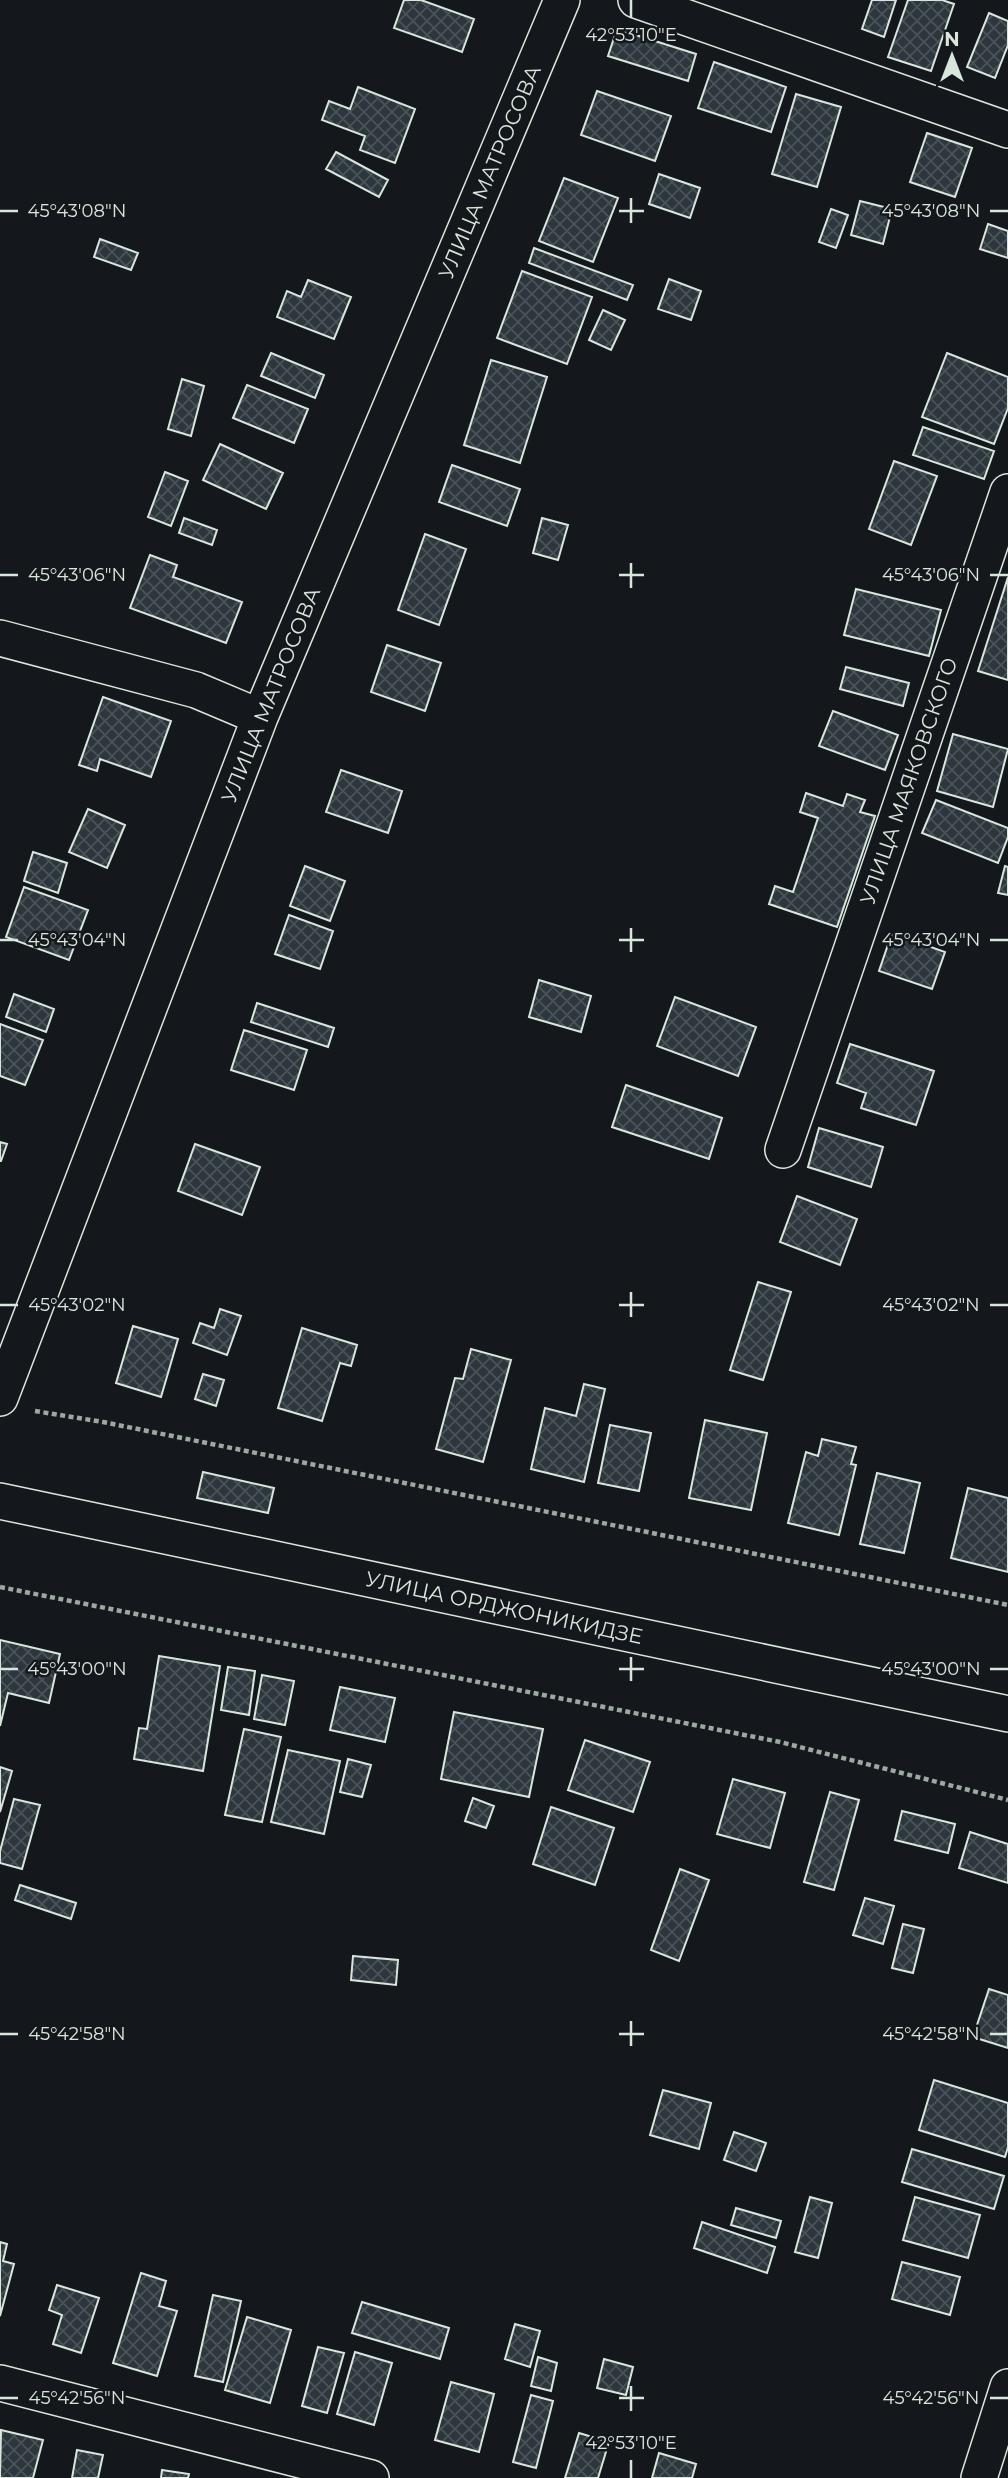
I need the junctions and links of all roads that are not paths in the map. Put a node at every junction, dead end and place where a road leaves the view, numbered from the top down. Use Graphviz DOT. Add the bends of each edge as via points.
graph roads {
  1 [pos="562,0"];
  2 [pos="636,0"];
  3 [pos="1008,130"];
  4 [pos="1008,492"];
  5 [pos="0,638"];
  6 [pos="260,717"];
  7 [pos="783,1150"];
  8 [pos="13,1403"];
  9 [pos="0,1501"];
  10 [pos="1008,1714"];
  11 [pos="0,2384"];
  12 [pos="1008,2387"];
  13 [pos="371,2478"];
  14 [pos="979,2478"];
  1 -- 6 [label="street, УЛИЦА МАТРОСОВА"];
  2 -- 3 [label="street"];
  4 -- 7 [label="street, УЛИЦА МАЯКОВСКОГО"];
  5 -- 6 [label="street" via="196,690"];
  6 -- 8 [label="street, УЛИЦА МАТРОСОВА"];
  9 -- 10 [label="street, УЛИЦА ОРДЖОНИКИДЗЕ"];
  11 -- 13 [label="street"];
  12 -- 14 [label="street"];
}
